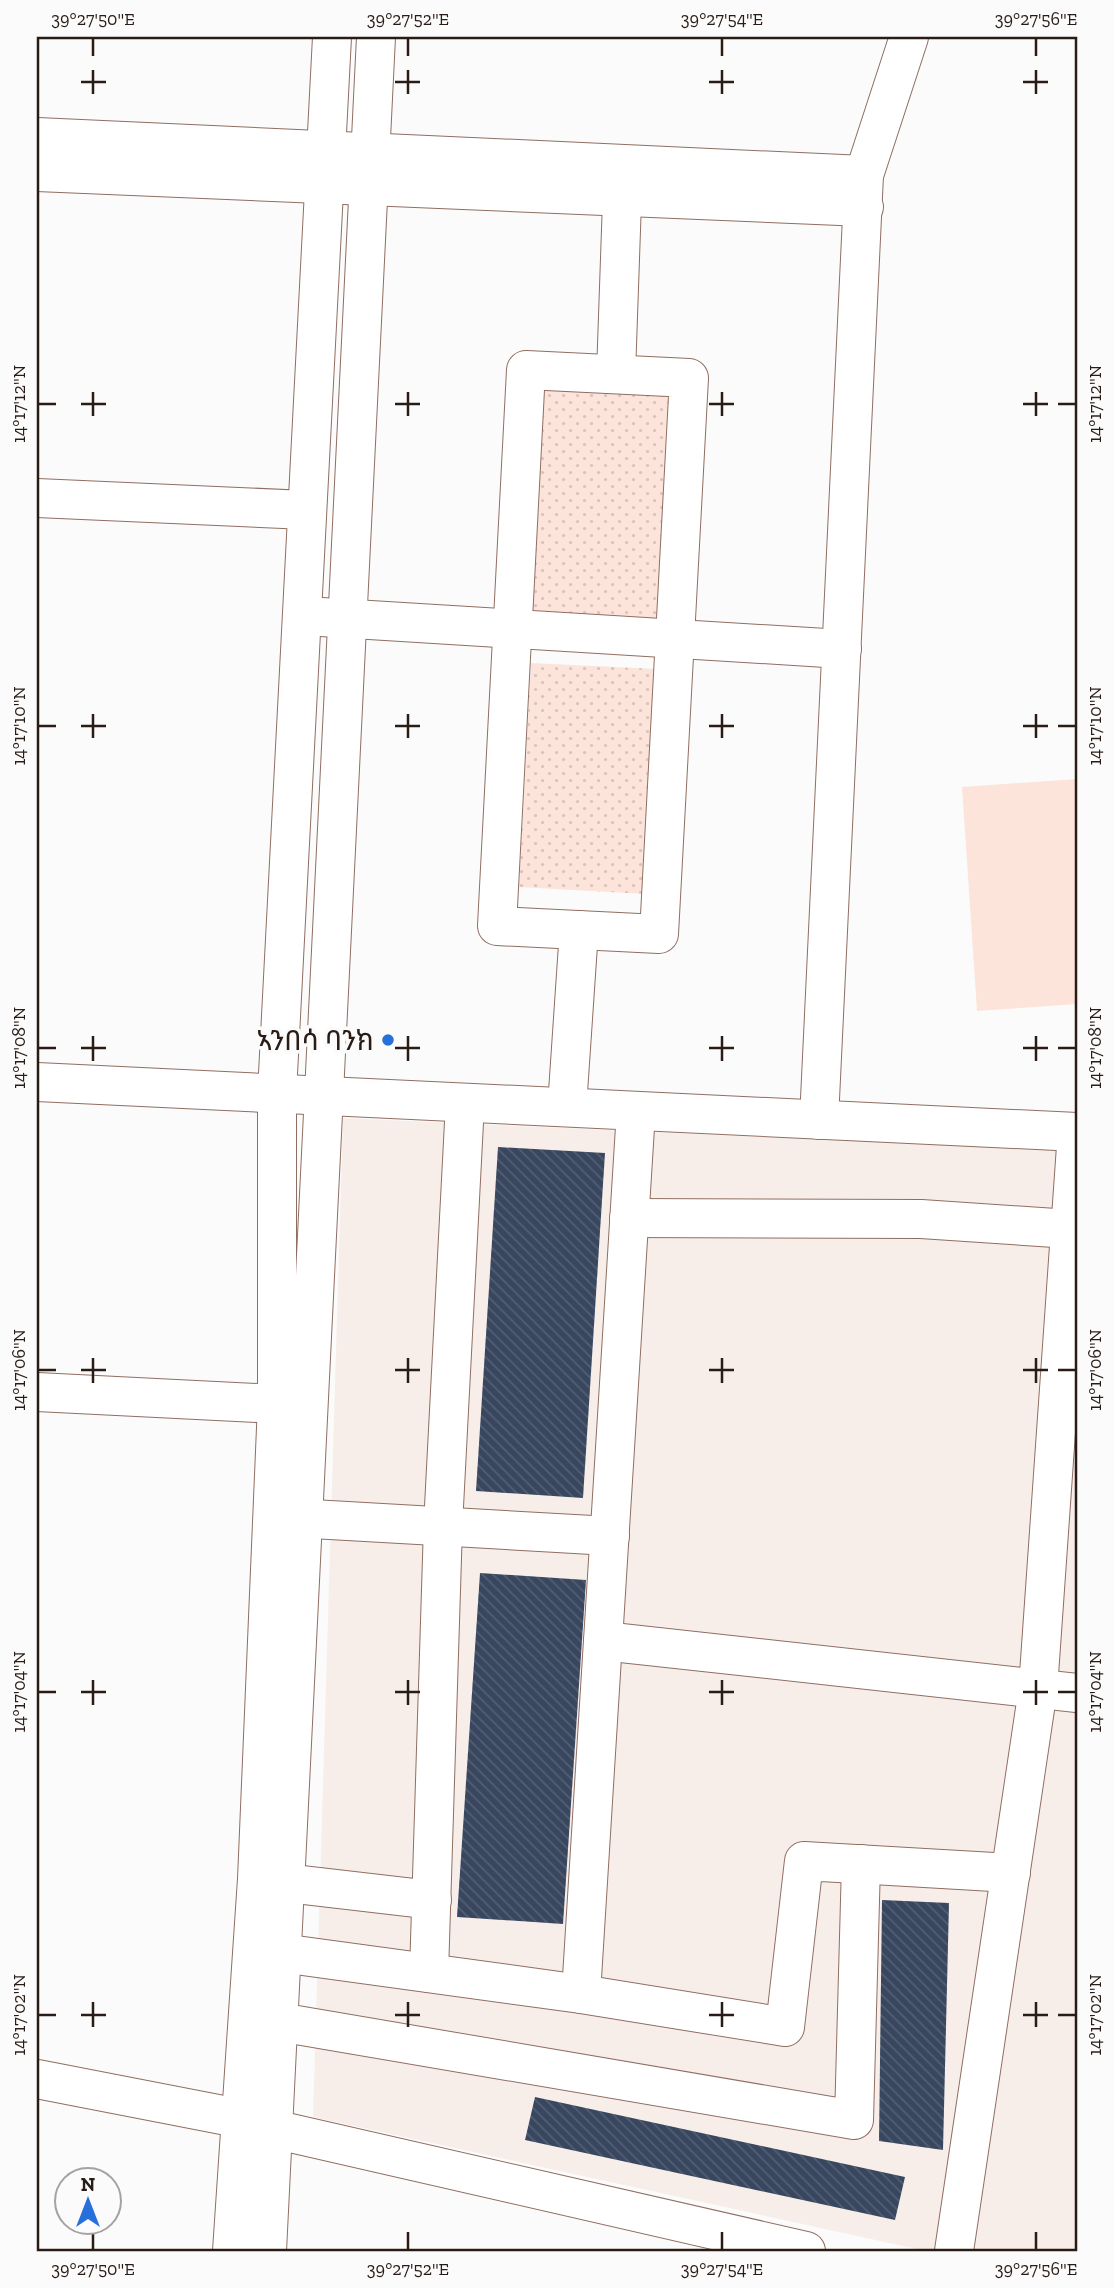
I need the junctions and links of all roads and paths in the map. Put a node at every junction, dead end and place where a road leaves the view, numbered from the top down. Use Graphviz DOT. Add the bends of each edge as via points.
graph roads {
  1 [pos="332,37"];
  2 [pos="376,37"];
  3 [pos="909,37"];
  4 [pos="37,136"];
  5 [pos="325,167"];
  6 [pos="370,169"];
  7 [pos="37,172"];
  8 [pos="623,180"];
  9 [pos="863,191"];
  10 [pos="617,374"];
  11 [pos="37,498"];
  12 [pos="307,510"];
  13 [pos="302,615"];
  14 [pos="348,618"];
  15 [pos="512,628"];
  16 [pos="675,639"];
  17 [pos="842,649"];
  18 [pos="579,930"];
  19 [pos="37,1082"];
  20 [pos="277,1093"];
  21 [pos="325,1096"];
  22 [pos="466,1102"];
  23 [pos="567,1107"];
  24 [pos="636,1111"];
  25 [pos="819,1120"];
  26 [pos="1077,1132"];
  27 [pos="629,1219"];
  28 [pos="1070,1230"];
  29 [pos="37,1392"];
  30 [pos="277,1404"];
  31 [pos="1065,1474"];
  32 [pos="287,1518"];
  33 [pos="443,1526"];
  34 [pos="610,1536"];
  35 [pos="603,1641"];
  36 [pos="1038,1689"];
  37 [pos="1077,1693"];
  38 [pos="861,1864"];
  39 [pos="1010,1873"];
  40 [pos="272,1882"];
  41 [pos="432,1900"];
  42 [pos="268,1950"];
  43 [pos="429,1973"];
  44 [pos="581,1994"];
  45 [pos="279,2022"];
  46 [pos="37,2079"];
  47 [pos="258,2124"];
  48 [pos="232,2251"];
  49 [pos="267,2251"];
  50 [pos="806,2251"];
  51 [pos="954,2251"];
  1 -- 5 [label="street"];
  2 -- 6 [label="street"];
  3 -- 9 [label="street"];
  4 -- 5 [label="street"];
  5 -- 6 [label="street"];
  5 -- 7 [label="street"];
  5 -- 12 [label="street"];
  6 -- 8 [label="street"];
  6 -- 14 [label="street"];
  8 -- 9 [label="street"];
  8 -- 10 [label="street"];
  9 -- 17 [label="street"];
  10 -- 15 [label="street" via="526,370"];
  10 -- 16 [label="street" via="689,378"];
  11 -- 12 [label="street"];
  12 -- 13 [label="street"];
  13 -- 14 [label="street"];
  13 -- 20 [label="street"];
  14 -- 15 [label="street"];
  14 -- 21 [label="street"];
  15 -- 16 [label="street"];
  15 -- 18 [label="street" via="497,926"];
  16 -- 17 [label="street"];
  16 -- 18 [label="street" via="659,934"];
  17 -- 25 [label="street"];
  18 -- 23 [label="street"];
  19 -- 20 [label="street"];
  20 -- 21 [label="street"];
  20 -- 30 [label="street"];
  21 -- 22 [label="street"];
  21 -- 32 [label="street"];
  22 -- 23 [label="street"];
  22 -- 33 [label="street"];
  23 -- 24 [label="street"];
  24 -- 25 [label="street"];
  24 -- 27 [label="street"];
  25 -- 26 [label="street"];
  26 -- 28 [label="street"];
  27 -- 28 [label="street" via="921,1219"];
  27 -- 34 [label="street"];
  28 -- 31 [label="street"];
  29 -- 30 [label="street"];
  30 -- 32 [label="street"];
  31 -- 36 [label="street"];
  32 -- 33 [label="street"];
  32 -- 40 [label="street"];
  33 -- 34 [label="street"];
  33 -- 41 [label="street"];
  34 -- 35 [label="street"];
  35 -- 36 [label="street"];
  35 -- 44 [label="street"];
  36 -- 37 [label="street"];
  36 -- 39 [label="street"];
  38 -- 39 [label="street"];
  38 -- 44 [label="street" via="804,1861 785,2027"];
  38 -- 45 [label="street" via="855,2120"];
  39 -- 51 [label="street"];
  40 -- 41 [label="street"];
  40 -- 42 [label="street"];
  41 -- 43 [label="street"];
  42 -- 43 [label="street"];
  42 -- 45 [label="street"];
  42 -- 47 [label="street"];
  43 -- 44 [label="street"];
  45 -- 47 [label="street"];
  46 -- 47 [label="street"];
  47 -- 48 [label="street"];
  47 -- 49 [label="street"];
  47 -- 50 [label="street"];
}
